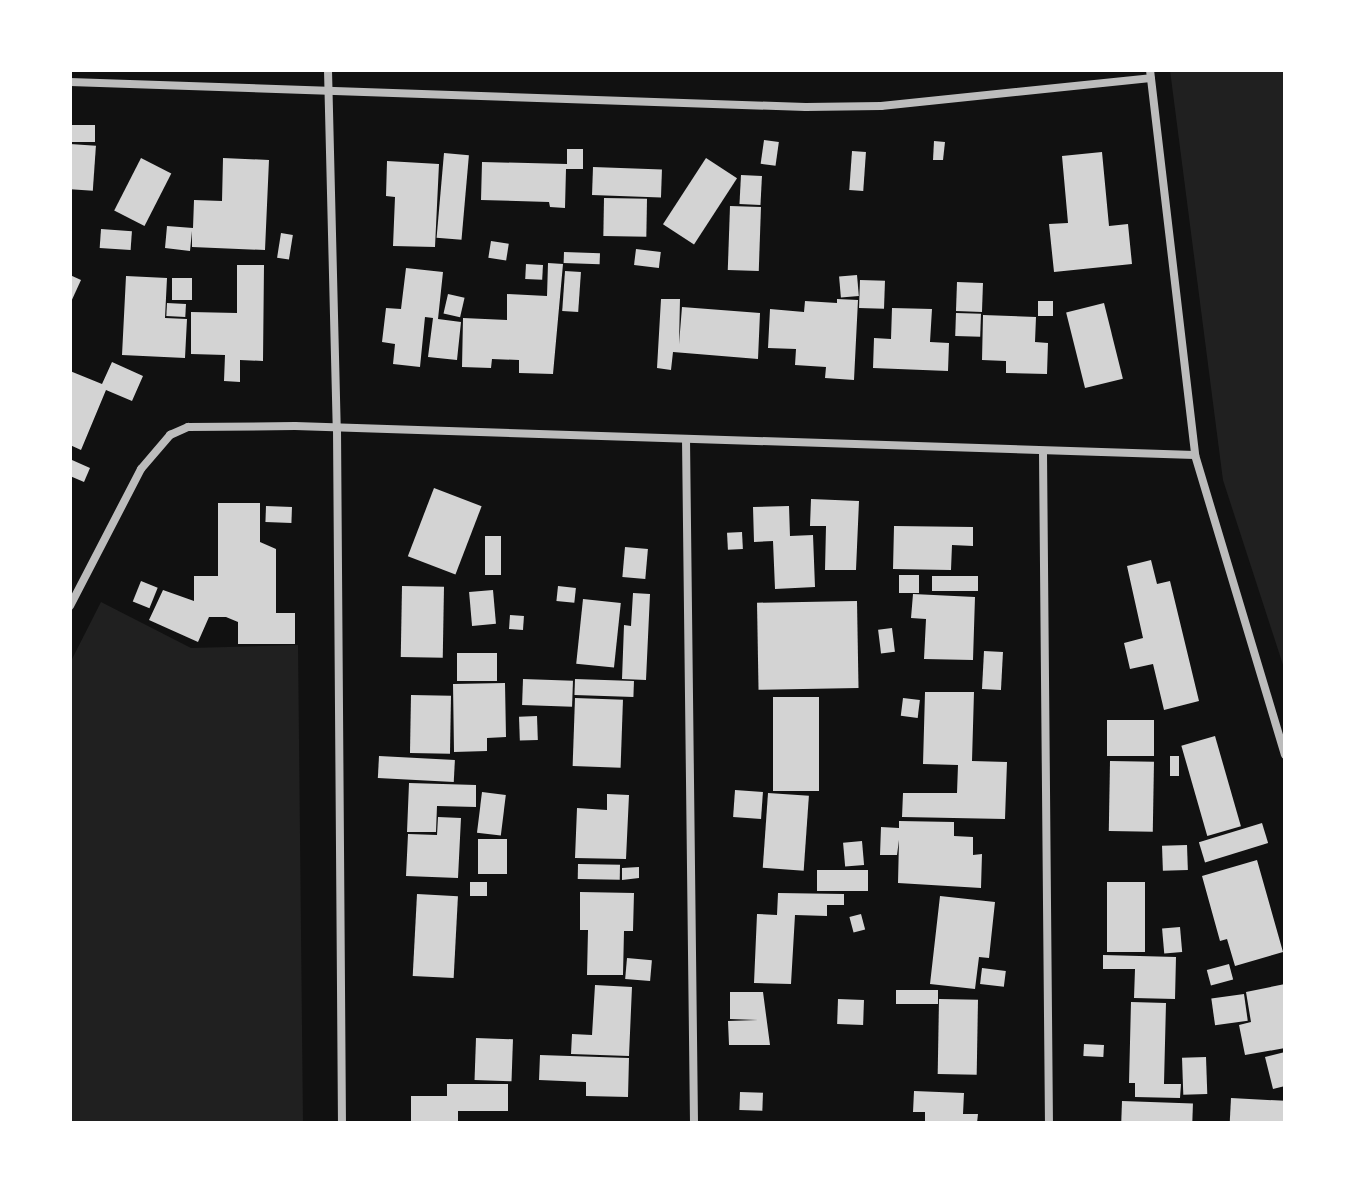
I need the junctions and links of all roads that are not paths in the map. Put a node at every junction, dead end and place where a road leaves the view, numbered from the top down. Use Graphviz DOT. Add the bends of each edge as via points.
graph roads {
  1 [pos="328,70"];
  2 [pos="1151,74"];
  3 [pos="70,82"];
  4 [pos="327,92"];
  5 [pos="337,429"];
  6 [pos="686,439"];
  7 [pos="1043,453"];
  8 [pos="1195,455"];
  9 [pos="70,606"];
  10 [pos="1285,755"];
  11 [pos="342,1123"];
  12 [pos="694,1123"];
  13 [pos="1049,1123"];
  1 -- 4 [label="street"];
  2 -- 4 [label="street" via="896,105 806,107"];
  2 -- 8 [label="street"];
  3 -- 4 [label="street"];
  4 -- 5 [label="street"];
  5 -- 6 [label="street"];
  5 -- 9 [label="street" via="212,424 170,435 141,469"];
  5 -- 11 [label="street"];
  6 -- 7 [label="street"];
  6 -- 12 [label="street"];
  7 -- 8 [label="street"];
  7 -- 13 [label="street"];
  8 -- 10 [label="street"];
}
